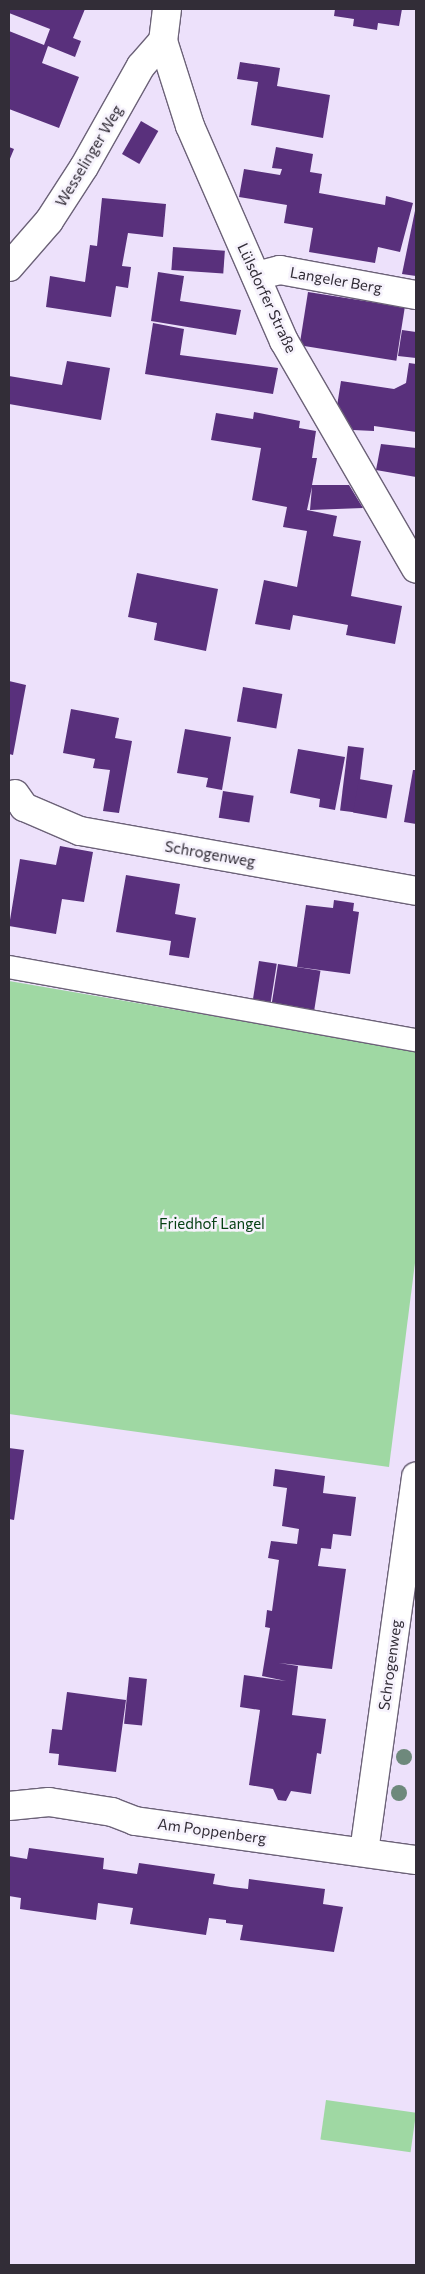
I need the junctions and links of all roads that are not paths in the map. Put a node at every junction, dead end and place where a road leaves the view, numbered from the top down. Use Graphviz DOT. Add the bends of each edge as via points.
graph roads {
  1 [pos="167,9"];
  2 [pos="162,41"];
  3 [pos="9,267"];
  4 [pos="256,276"];
  5 [pos="416,295"];
  6 [pos="416,569"];
  7 [pos="15,794"];
  8 [pos="416,891"];
  9 [pos="9,967"];
  10 [pos="416,1040"];
  11 [pos="416,1477"];
  12 [pos="9,1806"];
  13 [pos="364,1852"];
  14 [pos="416,1860"];
  1 -- 2 [label="street, Lülsdorfer Straße"];
  2 -- 3 [label="street, Wesselinger Weg" via="141,66 84,167 49,221"];
  2 -- 4 [label="street, Lülsdorfer Straße" via="190,126"];
  4 -- 5 [label="street, Langeler Berg" via="280,270"];
  4 -- 6 [label="street, Lülsdorfer Straße" via="284,340"];
  7 -- 8 [label="street, Schrogenweg" via="24,807 80,831"];
  9 -- 10 [label="lane"];
  11 -- 13 [label="street, Schrogenweg"];
  12 -- 13 [label="street, Am Poppenberg" via="49,1802 112,1812 135,1821"];
  13 -- 14 [label="street, Am Poppenberg"];
}
